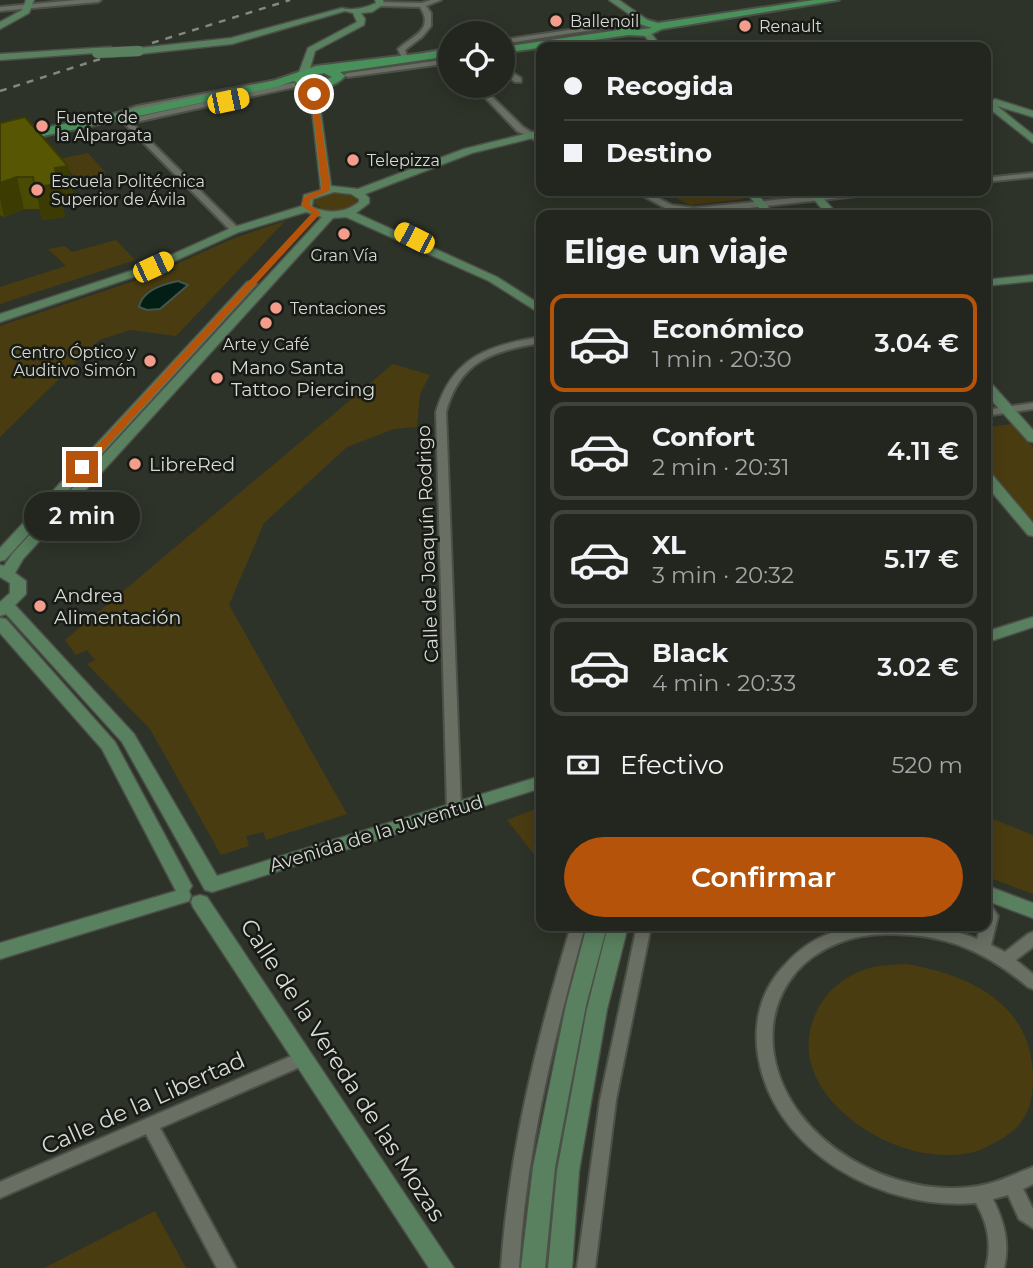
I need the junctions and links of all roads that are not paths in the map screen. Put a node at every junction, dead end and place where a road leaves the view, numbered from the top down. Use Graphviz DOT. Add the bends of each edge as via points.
graph roads {
  1 [pos="98,0"];
  2 [pos="438,0"];
  3 [pos="806,0"];
  4 [pos="834,0"];
  5 [pos="617,1"];
  6 [pos="380,2"];
  7 [pos="30,4"];
  8 [pos="422,5"];
  9 [pos="337,6"];
  10 [pos="0,9"];
  11 [pos="369,10"];
  12 [pos="356,11"];
  13 [pos="626,24"];
  14 [pos="0,26"];
  15 [pos="650,26"];
  16 [pos="656,42"];
  17 [pos="515,44"];
  18 [pos="144,49"];
  19 [pos="404,57"];
  20 [pos="438,57"];
  21 [pos="0,59"];
  22 [pos="438,59"];
  23 [pos="335,73"];
  24 [pos="515,78"];
  25 [pos="299,80"];
  26 [pos="518,80"];
  27 [pos="324,85"];
  28 [pos="492,98"];
  29 [pos="991,103"];
  30 [pos="991,105"];
  31 [pos="1019,110"];
  32 [pos="1033,114"];
  33 [pos="1002,115"];
  34 [pos="121,119"];
  35 [pos="535,134"];
  36 [pos="1033,140"];
  37 [pos="0,143"];
  38 [pos="1033,175"];
  39 [pos="991,179"];
  40 [pos="340,189"];
  41 [pos="326,190"];
  42 [pos="358,193"];
  43 [pos="649,196"];
  44 [pos="754,196"];
  45 [pos="804,196"];
  46 [pos="817,196"];
  47 [pos="761,204"];
  48 [pos="680,210"];
  49 [pos="693,210"];
  50 [pos="766,210"];
  51 [pos="829,210"];
  52 [pos="353,211"];
  53 [pos="318,212"];
  54 [pos="235,230"];
  55 [pos="1033,278"];
  56 [pos="991,283"];
  57 [pos="536,297"];
  58 [pos="536,307"];
  59 [pos="0,318"];
  60 [pos="536,341"];
  61 [pos="991,392"];
  62 [pos="1033,406"];
  63 [pos="1008,410"];
  64 [pos="991,412"];
  65 [pos="1033,438"];
  66 [pos="991,482"];
  67 [pos="1033,533"];
  68 [pos="0,557"];
  69 [pos="4,571"];
  70 [pos="4,609"];
  71 [pos="1033,622"];
  72 [pos="0,623"];
  73 [pos="991,636"];
  74 [pos="536,784"];
  75 [pos="454,809"];
  76 [pos="197,890"];
  77 [pos="991,894"];
  78 [pos="1033,911"];
  79 [pos="577,931"];
  80 [pos="596,931"];
  81 [pos="617,931"];
  82 [pos="643,931"];
  83 [pos="860,931"];
  84 [pos="928,931"];
  85 [pos="987,931"];
  86 [pos="1033,938"];
  87 [pos="983,947"];
  88 [pos="0,951"];
  89 [pos="1006,960"];
  90 [pos="1033,983"];
  91 [pos="303,1058"];
  92 [pos="149,1126"];
  93 [pos="1033,1175"];
  94 [pos="1013,1187"];
  95 [pos="0,1190"];
  96 [pos="981,1195"];
  97 [pos="1033,1220"];
  98 [pos="227,1268"];
  99 [pos="442,1268"];
  100 [pos="510,1268"];
  101 [pos="533,1268"];
  102 [pos="560,1268"];
  103 [pos="586,1268"];
  104 [pos="995,1268"];
  1 -- 7 [label="street"];
  2 -- 8 [label="street"];
  3 -- 15 [label="main road"];
  4 -- 15 [label="main road"];
  5 -- 13 [label="main road"];
  6 -- 8 [label="street"];
  6 -- 11 [label="main road"];
  7 -- 10 [label="street"];
  7 -- 14 [label="main road"];
  8 -- 19 [label="street" via="430,15 429,22 425,31 401,49"];
  9 -- 12 [label="main road"];
  9 -- 18 [label="main road" via="232,41"];
  11 -- 12 [label="main road"];
  11 -- 23 [label="main road" via="370,23 365,29 314,57"];
  12 -- 25 [label="main road" via="361,23 311,50"];
  13 -- 15 [label="main road"];
  13 -- 15 [label="main road"];
  13 -- 17 [label="main road"];
  15 -- 16 [label="main road"];
  18 -- 21 [label="main road, bridge"];
  18 -- 21 [label="main road, bridge"];
  19 -- 20 [label="street"];
  19 -- 23 [label="street"];
  22 -- 23 [label="main road"];
  23 -- 25 [label="main road"];
  23 -- 27 [label="main road"];
  24 -- 26 [label="street"];
  25 -- 27 [label="main road"];
  25 -- 34 [label="main road"];
  25 -- 41 [label="main road"];
  27 -- 40 [label="main road"];
  28 -- 35 [label="street"];
  29 -- 31 [label="main road"];
  30 -- 33 [label="main road"];
  31 -- 32 [label="main road"];
  31 -- 33 [label="main road"];
  33 -- 36 [label="main road"];
  34 -- 37 [label="main road"];
  34 -- 54 [label="street"];
  35 -- 42 [label="main road" via="468,151"];
  38 -- 39 [label="street"];
  40 -- 41 [label="main road"];
  40 -- 42 [label="main road"];
  41 -- 53 [label="main road" via="308,197"];
  42 -- 52 [label="main road" via="365,201"];
  43 -- 48 [label="street"];
  44 -- 47 [label="main road"];
  45 -- 47 [label="street"];
  46 -- 51 [label="main road"];
  47 -- 49 [label="street"];
  47 -- 50 [label="main road"];
  52 -- 53 [label="main road"];
  52 -- 57 [label="main road" via="461,255"];
  52 -- 58 [label="main road" via="493,279"];
  53 -- 54 [label="main road"];
  53 -- 68 [label="main road"];
  53 -- 69 [label="main road"];
  54 -- 59 [label="main road" via="153,267"];
  55 -- 56 [label="main road"];
  60 -- 75 [label="street, Calle de Joaquín Rodrigo" via="478,358 458,372 444,392"];
  61 -- 63 [label="main road"];
  62 -- 63 [label="street"];
  63 -- 64 [label="street"];
  63 -- 65 [label="main road"];
  66 -- 67 [label="main road"];
  69 -- 70 [label="main road" via="18,581 18,594"];
  70 -- 76 [label="main road, Calle de la Vereda de las Mozas" via="128,738"];
  71 -- 73 [label="main road"];
  72 -- 76 [label="main road, Calle de la Vereda de las Mozas" via="109,746"];
  74 -- 75 [label="main road, Avenida de la Juventud"];
  75 -- 76 [label="main road, Avenida de la Juventud"];
  76 -- 88 [label="main road, Avenida de la Juventud"];
  76 -- 91 [label="main road, Calle de la Vereda de las Mozas"];
  77 -- 78 [label="main road"];
  79 -- 100 [label="street" via="537,1078 520,1167"];
  80 -- 101 [label="main road" via="544,1167"];
  81 -- 102 [label="main road" via="597,1009 568,1171"];
  82 -- 103 [label="street" via="608,1100"];
  83 -- 96 [label="street" via="804,954 782,978 768,1006 763,1039 769,1074 786,1108 814,1140 850,1167 892,1186 937,1196"];
  84 -- 87 [label="street"];
  85 -- 87 [label="street"];
  86 -- 89 [label="street"];
  87 -- 89 [label="street"];
  89 -- 90 [label="street"];
  91 -- 92 [label="street, Calle de la Libertad"];
  91 -- 99 [label="main road, Calle de la Vereda de las Mozas"];
  92 -- 95 [label="street, Calle de la Libertad"];
  92 -- 98 [label="street"];
  93 -- 94 [label="street"];
  94 -- 96 [label="street"];
  94 -- 97 [label="street"];
  96 -- 104 [label="street" via="996,1222 1000,1251"];
}
